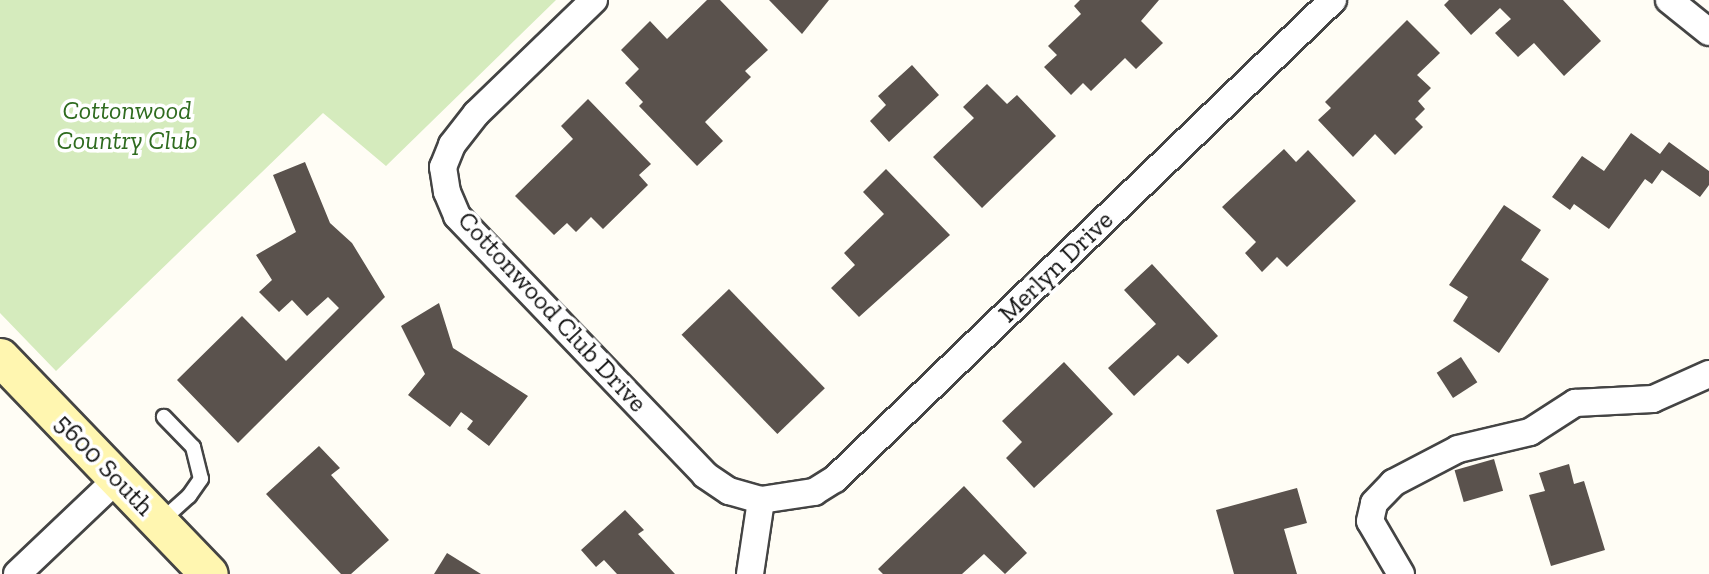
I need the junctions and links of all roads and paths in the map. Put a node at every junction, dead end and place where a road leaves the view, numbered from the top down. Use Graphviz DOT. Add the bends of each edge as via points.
graph roads {
  1 [pos="594,0"];
  2 [pos="1333,0"];
  3 [pos="1669,0"];
  4 [pos="1709,32"];
  5 [pos="0,357"];
  6 [pos="1709,374"];
  7 [pos="164,417"];
  8 [pos="117,479"];
  9 [pos="761,500"];
  10 [pos="159,523"];
  11 [pos="17,574"];
  12 [pos="209,574"];
  13 [pos="750,574"];
  14 [pos="1401,574"];
  1 -- 9 [label="street, Cottonwood Club Drive" via="460,134 443,167 447,192 457,216 705,475 729,491"];
  2 -- 9 [label="street, Merlyn Drive" via="835,479 814,492"];
  3 -- 4 [label="street"];
  5 -- 8 [label="main road, 5600 South"];
  6 -- 14 [label="street" via="1653,399 1574,403 1530,432 1458,449 1393,483 1374,503 1370,521"];
  7 -- 10 [label="lane" via="193,447 201,479"];
  8 -- 10 [label="main road, 5600 South"];
  8 -- 11 [label="street"];
  9 -- 13 [label="street"];
  10 -- 12 [label="main road, 5600 South"];
}
